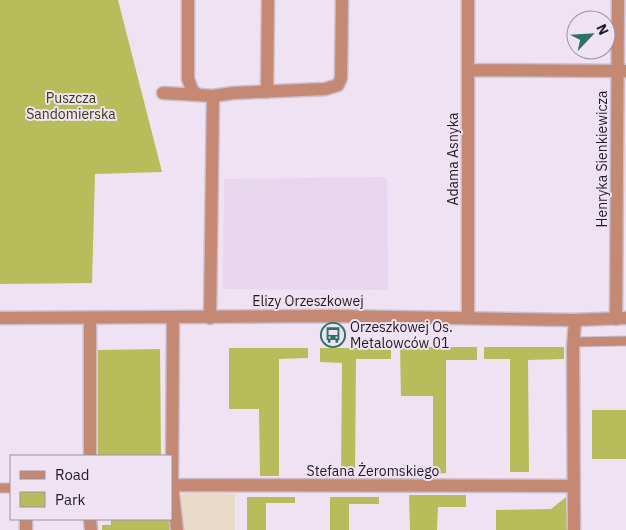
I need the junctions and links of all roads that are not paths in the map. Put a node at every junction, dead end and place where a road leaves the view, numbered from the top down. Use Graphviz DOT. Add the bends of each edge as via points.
graph roads {
  1 [pos="188,0"];
  2 [pos="268,0"];
  3 [pos="342,0"];
  4 [pos="468,0"];
  5 [pos="618,0"];
  6 [pos="468,70"];
  7 [pos="622,71"];
  8 [pos="267,92"];
  9 [pos="163,93"];
  10 [pos="198,95"];
  11 [pos="212,96"];
  12 [pos="621,206"];
  13 [pos="0,318"];
  14 [pos="173,318"];
  15 [pos="210,318"];
  16 [pos="468,318"];
  17 [pos="90,319"];
  18 [pos="623,319"];
  19 [pos="575,320"];
  20 [pos="626,341"];
  21 [pos="574,342"];
  22 [pos="90,455"];
  23 [pos="172,484"];
  24 [pos="574,486"];
  25 [pos="177,530"];
  26 [pos="574,530"];
  1 -- 10 [label="street" via="188,79"];
  2 -- 8 [label="street"];
  3 -- 8 [label="street" via="341,78 335,87"];
  4 -- 6 [label="street, Adama Asnyka"];
  5 -- 7 [label="street, Henryka Sienkiewicza"];
  6 -- 7 [label="street"];
  6 -- 16 [label="street, Adama Asnyka"];
  7 -- 12 [label="street, Henryka Sienkiewicza"];
  8 -- 11 [label="street"];
  9 -- 10 [label="street"];
  10 -- 11 [label="street"];
  11 -- 15 [label="street"];
  12 -- 18 [label="street, Henryka Sienkiewicza"];
  13 -- 17 [label="street, Elizy Orzeszkowej"];
  14 -- 15 [label="street, Elizy Orzeszkowej"];
  14 -- 17 [label="street, Elizy Orzeszkowej"];
  14 -- 23 [label="street"];
  15 -- 16 [label="street, Elizy Orzeszkowej"];
  16 -- 19 [label="street, Elizy Orzeszkowej"];
  17 -- 22 [label="street"];
  18 -- 19 [label="street, Elizy Orzeszkowej"];
  19 -- 21 [label="street"];
  20 -- 21 [label="lane"];
  21 -- 24 [label="street"];
  23 -- 24 [label="street, Stefana Żeromskiego"];
  23 -- 25 [label="street"];
  24 -- 26 [label="street"];
}
